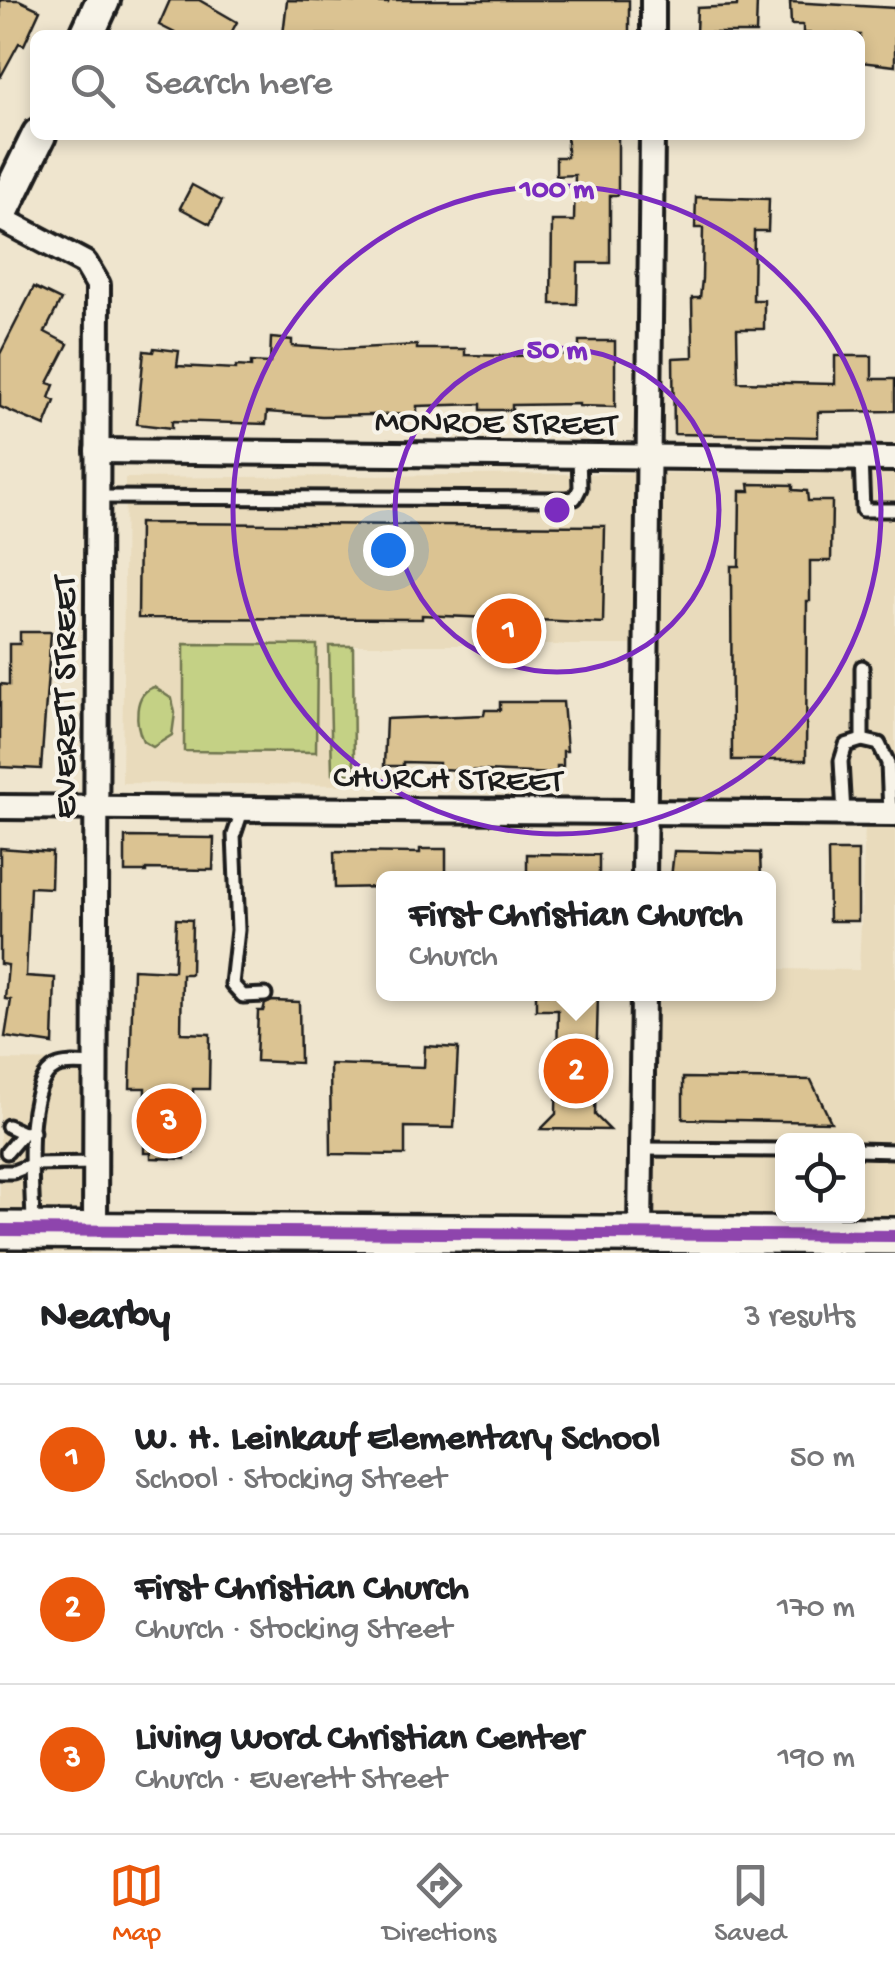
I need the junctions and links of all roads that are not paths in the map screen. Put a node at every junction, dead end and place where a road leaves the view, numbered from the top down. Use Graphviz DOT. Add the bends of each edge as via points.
graph roads {
  1 [pos="104,0"];
  2 [pos="654,0"];
  3 [pos="89,30"];
  4 [pos="653,30"];
  5 [pos="37,140"];
  6 [pos="652,140"];
  7 [pos="0,216"];
  8 [pos="97,451"];
  9 [pos="579,456"];
  10 [pos="648,456"];
  11 [pos="861,458"];
  12 [pos="895,459"];
  13 [pos="97,498"];
  14 [pos="895,510"];
  15 [pos="862,666"];
  16 [pos="862,740"];
  17 [pos="97,806"];
  18 [pos="0,807"];
  19 [pos="243,808"];
  20 [pos="644,813"];
  21 [pos="844,814"];
  22 [pos="893,814"];
  23 [pos="644,871"];
  24 [pos="265,995"];
  25 [pos="643,1001"];
  26 [pos="96,1064"];
  27 [pos="8,1126"];
  28 [pos="28,1133"];
  29 [pos="641,1149"];
  30 [pos="775,1150"];
  31 [pos="865,1150"];
  32 [pos="895,1150"];
  33 [pos="8,1152"];
  34 [pos="95,1163"];
  35 [pos="33,1164"];
  36 [pos="0,1172"];
  37 [pos="17,1230"];
  38 [pos="95,1231"];
  39 [pos="640,1233"];
  40 [pos="179,1241"];
  41 [pos="891,1242"];
  1 -- 3 [label="main road"];
  2 -- 4 [label="street"];
  5 -- 7 [label="main road"];
  6 -- 10 [label="street"];
  7 -- 8 [label="street, EVERETT STREET" via="85,262 98,285"];
  8 -- 9 [label="street, MONROE STREET"];
  8 -- 13 [label="street, EVERETT STREET"];
  9 -- 10 [label="street, MONROE STREET"];
  9 -- 13 [label="lane" via="580,488 566,499"];
  10 -- 11 [label="street, MONROE STREET"];
  10 -- 20 [label="street"];
  11 -- 12 [label="street, MONROE STREET"];
  11 -- 14 [label="lane" via="863,510"];
  13 -- 17 [label="street, EVERETT STREET"];
  15 -- 16 [label="lane"];
  16 -- 21 [label="lane" via="846,745 842,761"];
  16 -- 22 [label="lane" via="878,744 888,763"];
  17 -- 18 [label="street, CHURCH STREET"];
  17 -- 19 [label="street, CHURCH STREET"];
  17 -- 26 [label="street, EVERETT STREET"];
  19 -- 20 [label="street, CHURCH STREET"];
  19 -- 24 [label="lane" via="234,835 238,930 232,984 242,996"];
  20 -- 21 [label="street, CHURCH STREET"];
  20 -- 23 [label="street"];
  21 -- 22 [label="street, CHURCH STREET"];
  25 -- 29 [label="street"];
  26 -- 28 [label="lane" via="58,1066 42,1080"];
  26 -- 34 [label="street, EVERETT STREET"];
  27 -- 28 [label="lane"];
  28 -- 33 [label="lane"];
  28 -- 35 [label="lane"];
  29 -- 30 [label="lane"];
  29 -- 39 [label="street"];
  31 -- 32 [label="lane"];
  34 -- 35 [label="lane"];
  34 -- 38 [label="street, EVERETT STREET"];
  35 -- 36 [label="lane"];
  35 -- 37 [label="lane"];
  37 -- 38 [label="main road"];
  38 -- 40 [label="main road"];
  39 -- 40 [label="main road"];
  39 -- 41 [label="main road" via="853,1231"];
}
